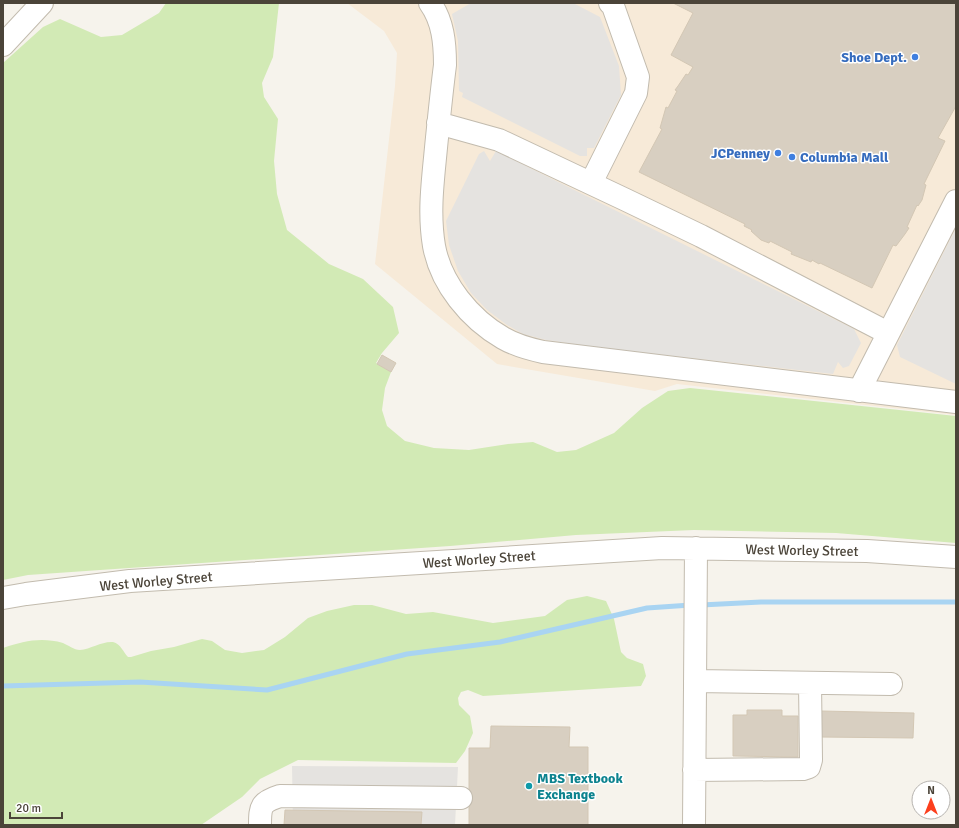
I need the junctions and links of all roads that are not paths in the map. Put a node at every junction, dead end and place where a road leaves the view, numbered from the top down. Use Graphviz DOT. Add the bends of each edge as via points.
graph roads {
  1 [pos="42,3"];
  2 [pos="610,3"];
  3 [pos="432,4"];
  4 [pos="3,45"];
  5 [pos="438,123"];
  6 [pos="591,183"];
  7 [pos="956,201"];
  8 [pos="888,333"];
  9 [pos="859,391"];
  10 [pos="956,402"];
  11 [pos="696,548"];
  12 [pos="956,557"];
  13 [pos="3,598"];
  14 [pos="695,680"];
  15 [pos="810,682"];
  16 [pos="891,684"];
  17 [pos="694,770"];
  18 [pos="461,798"];
  19 [pos="260,825"];
  20 [pos="694,825"];
  1 -- 4 [label="street"];
  2 -- 6 [label="street" via="638,77 636,93"];
  3 -- 5 [label="street" via="441,24 445,47"];
  5 -- 6 [label="street" via="499,140"];
  5 -- 9 [label="street" via="430,208 434,246 442,271 468,311 503,339 542,352"];
  6 -- 8 [label="street" via="695,232"];
  7 -- 8 [label="street"];
  8 -- 9 [label="street"];
  9 -- 10 [label="street"];
  11 -- 12 [label="street, West Worley Street" via="867,551"];
  11 -- 13 [label="street, West Worley Street" via="130,581"];
  11 -- 14 [label="street"];
  14 -- 15 [label="street"];
  14 -- 17 [label="street"];
  15 -- 16 [label="street"];
  15 -- 17 [label="street" via="810,767 803,770"];
  17 -- 20 [label="street"];
  18 -- 19 [label="street" via="280,796 267,800 260,810"];
}
